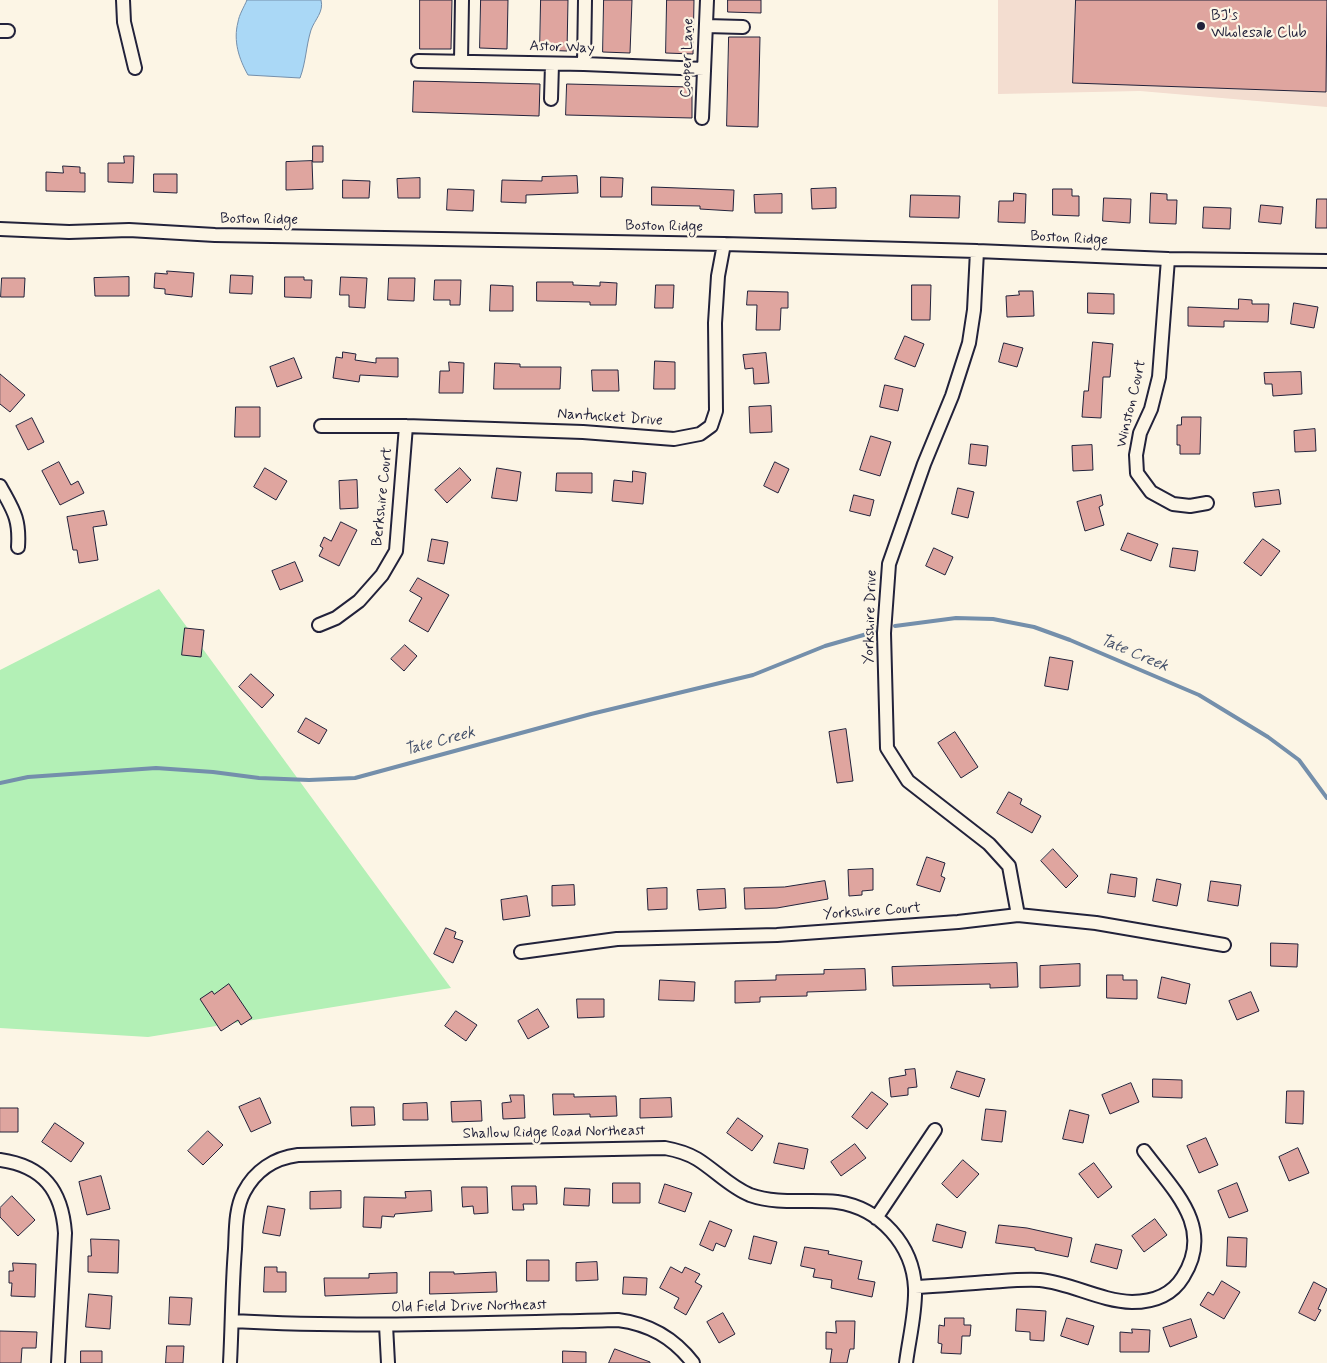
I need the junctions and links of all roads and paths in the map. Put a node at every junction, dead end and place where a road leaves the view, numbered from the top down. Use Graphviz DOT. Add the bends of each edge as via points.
graph roads {
  1 [pos="123,0"];
  2 [pos="462,0"];
  3 [pos="584,0"];
  4 [pos="707,0"];
  5 [pos="706,26"];
  6 [pos="744,27"];
  7 [pos="418,61"];
  8 [pos="461,61"];
  9 [pos="552,64"];
  10 [pos="584,64"];
  11 [pos="135,68"];
  12 [pos="704,70"];
  13 [pos="551,99"];
  14 [pos="702,118"];
  15 [pos="0,229"];
  16 [pos="724,244"];
  17 [pos="977,251"];
  18 [pos="1168,259"];
  19 [pos="1327,261"];
  20 [pos="321,426"];
  21 [pos="406,426"];
  22 [pos="0,486"];
  23 [pos="1207,503"];
  24 [pos="18,547"];
  25 [pos="319,625"];
  26 [pos="1018,915"];
  27 [pos="1224,945"];
  28 [pos="521,952"];
  29 [pos="935,1130"];
  30 [pos="1144,1151"];
  31 [pos="0,1160"];
  32 [pos="876,1218"];
  33 [pos="915,1287"];
  34 [pos="232,1321"];
  35 [pos="386,1325"];
  36 [pos="58,1363"];
  37 [pos="230,1363"];
  38 [pos="388,1363"];
  39 [pos="693,1363"];
  40 [pos="906,1363"];
  1 -- 11 [label="street" via="124,22"];
  2 -- 8 [label="street"];
  3 -- 10 [label="street"];
  4 -- 5 [label="street, Cooper Lane"];
  5 -- 6 [label="street"];
  5 -- 12 [label="street, Cooper Lane"];
  7 -- 8 [label="street, Astor Way"];
  8 -- 9 [label="street, Astor Way"];
  9 -- 10 [label="street, Astor Way"];
  9 -- 13 [label="street"];
  10 -- 12 [label="street, Astor Way"];
  12 -- 14 [label="street, Cooper Lane"];
  15 -- 16 [label="street, Boston Ridge" via="129,230 215,236"];
  16 -- 17 [label="street, Boston Ridge"];
  16 -- 21 [label="street, Nantucket Drive" via="715,323 716,411 710,426 700,434 674,439 583,432"];
  17 -- 18 [label="street, Boston Ridge"];
  17 -- 26 [label="street, Yorkshire Drive" via="974,310 968,343 952,396 889,564 884,633 887,748 908,782 989,844 1009,866"];
  18 -- 19 [label="street, Boston Ridge"];
  18 -- 23 [label="street, Winston Court" via="1159,377 1151,409 1140,433 1137,472 1150,492 1173,504"];
  20 -- 21 [label="street, Nantucket Drive"];
  21 -- 25 [label="street, Berkshire Court" via="396,551 382,575 359,602"];
  22 -- 24 [label="street" via="17,518"];
  26 -- 27 [label="street, Yorkshire Court" via="1096,923"];
  26 -- 28 [label="street, Yorkshire Court" via="777,935 617,939"];
  29 -- 32 [label="street"];
  30 -- 33 [label="street" via="1194,1224 1194,1251 1189,1267 1171,1291 1146,1301 1130,1302 1039,1280"];
  31 -- 36 [label="street" via="18,1163 39,1174 55,1193 64,1218"];
  32 -- 33 [label="street, Shallow Ridge Road Northeast" via="894,1232 904,1247"];
  32 -- 34 [label="street, Shallow Ridge Road Northeast" via="848,1204 751,1195 698,1159 665,1148 285,1157 260,1171 243,1193 239,1204"];
  33 -- 40 [label="street, Shallow Ridge Road Northeast"];
  34 -- 35 [label="street, Old Field Drive Northeast"];
  34 -- 37 [label="street, Shallow Ridge Road Northeast"];
  35 -- 38 [label="street"];
  35 -- 39 [label="street, Old Field Drive Northeast" via="618,1320 649,1327 672,1341"];
}
